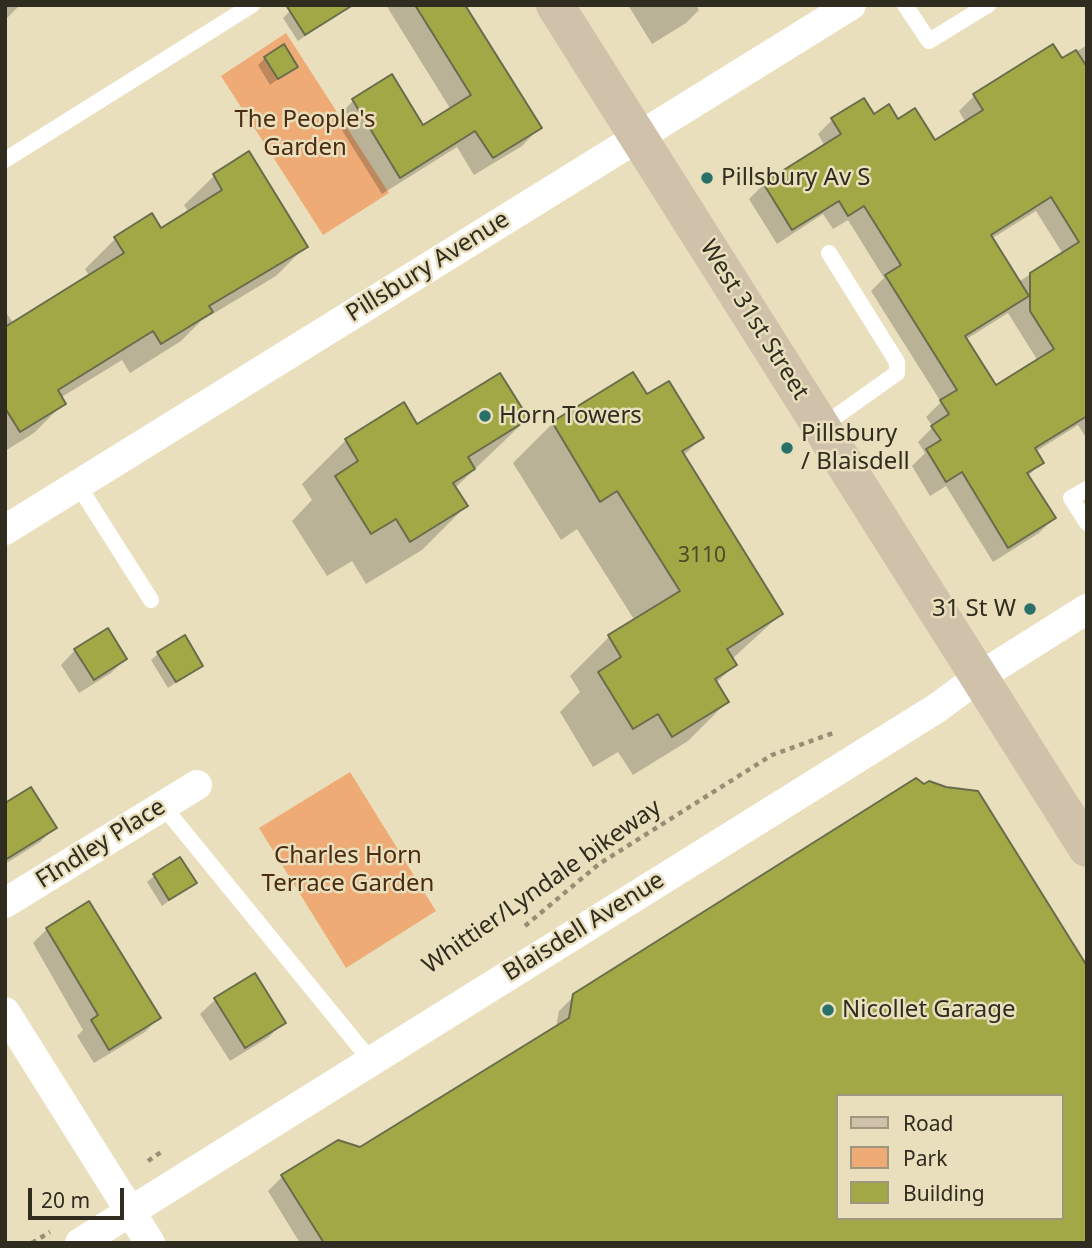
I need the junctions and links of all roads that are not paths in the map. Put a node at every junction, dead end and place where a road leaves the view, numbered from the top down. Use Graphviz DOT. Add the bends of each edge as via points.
graph roads {
  1 [pos="252,5"];
  2 [pos="555,5"];
  3 [pos="851,5"];
  4 [pos="905,5"];
  5 [pos="988,5"];
  6 [pos="637,136"];
  7 [pos="5,160"];
  8 [pos="829,253"];
  9 [pos="821,427"];
  10 [pos="78,485"];
  11 [pos="1087,489"];
  12 [pos="1087,523"];
  13 [pos="5,530"];
  14 [pos="151,600"];
  15 [pos="1087,609"];
  16 [pos="979,677"];
  17 [pos="197,785"];
  18 [pos="163,806"];
  19 [pos="1087,848"];
  20 [pos="5,903"];
  21 [pos="5,1012"];
  22 [pos="371,1060"];
  23 [pos="131,1213"];
  24 [pos="80,1243"];
  25 [pos="150,1243"];
  1 -- 7 [label="lane"];
  2 -- 6 [label="street, West 31st Street"];
  3 -- 6 [label="street, Pillsbury Avenue"];
  4 -- 5 [label="lane" via="929,41"];
  6 -- 9 [label="street, West 31st Street"];
  6 -- 10 [label="street, Pillsbury Avenue"];
  8 -- 9 [label="lane" via="897,362 897,373"];
  9 -- 16 [label="street, West 31st Street"];
  10 -- 13 [label="street, Pillsbury Avenue"];
  10 -- 14 [label="lane"];
  11 -- 12 [label="lane" via="1072,498"];
  15 -- 16 [label="street, Blaisdell Avenue"];
  16 -- 19 [label="street, West 31st Street"];
  16 -- 22 [label="street, Blaisdell Avenue" via="937,708"];
  17 -- 18 [label="street, FIndley Place"];
  18 -- 20 [label="street, FIndley Place"];
  18 -- 22 [label="lane"];
  21 -- 23 [label="street"];
  22 -- 23 [label="street, Blaisdell Avenue"];
  23 -- 24 [label="street, Blaisdell Avenue"];
  23 -- 25 [label="street"];
}
